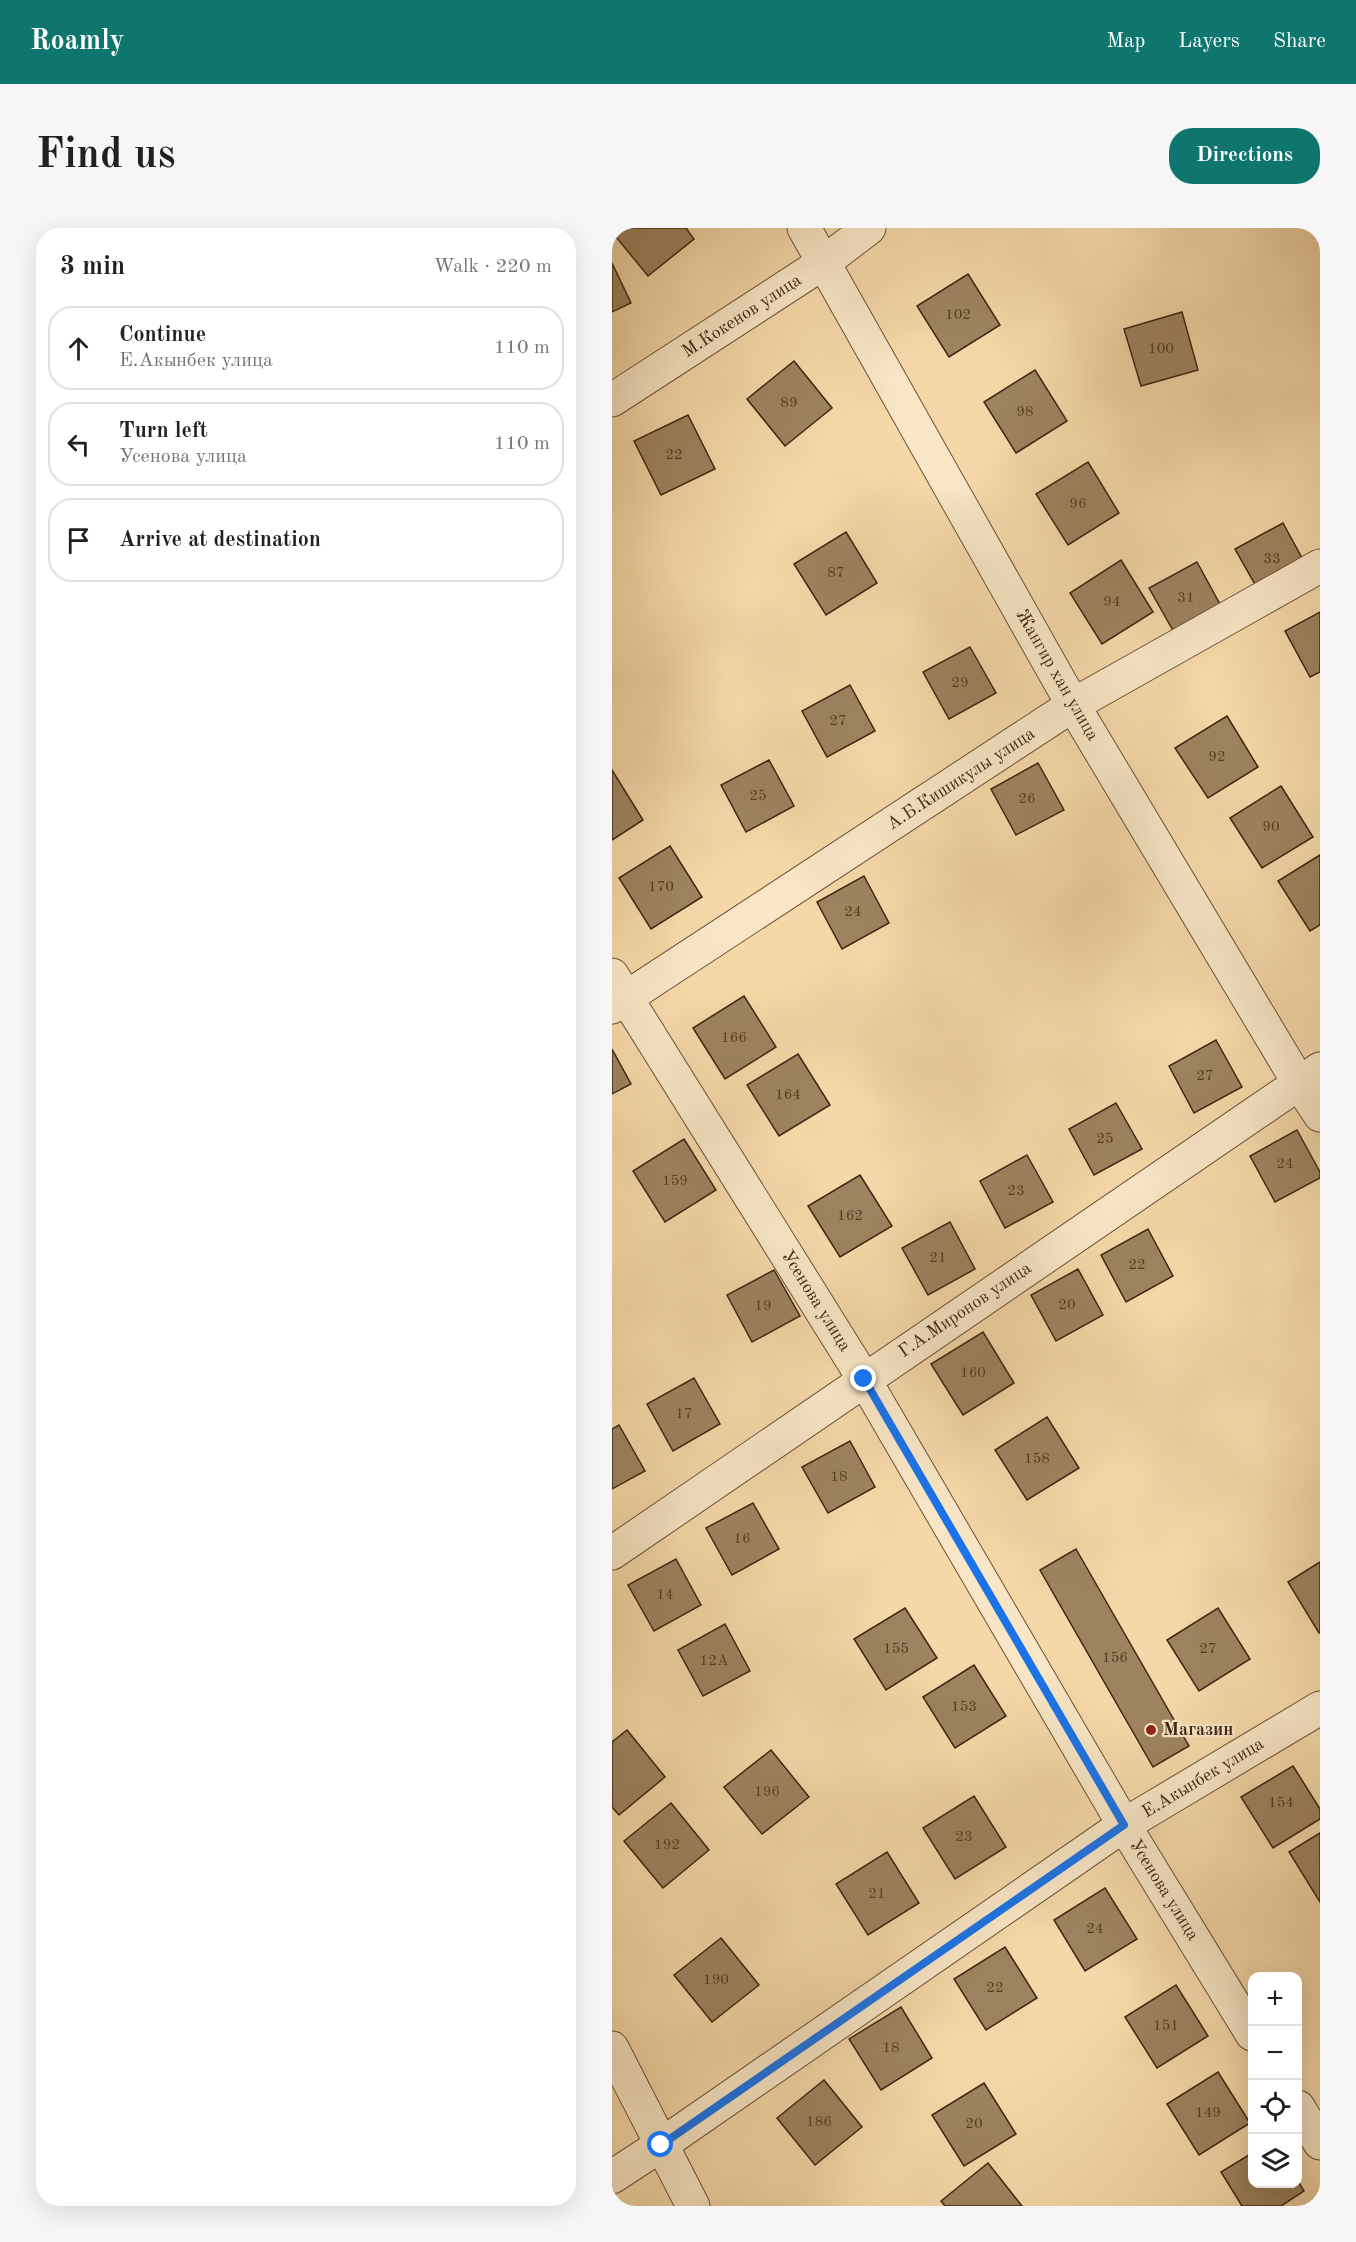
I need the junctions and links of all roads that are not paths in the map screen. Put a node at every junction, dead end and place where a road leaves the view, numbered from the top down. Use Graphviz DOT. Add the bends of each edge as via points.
graph roads {
  1 [pos="804,228"];
  2 [pos="869,228"];
  3 [pos="823,263"];
  4 [pos="612,400"];
  5 [pos="1320,566"];
  6 [pos="1073,705"];
  7 [pos="617,994"];
  8 [pos="1310,1076"];
  9 [pos="1320,1115"];
  10 [pos="864,1379"];
  11 [pos="612,1552"];
  12 [pos="1320,1708"];
  13 [pos="1124,1825"];
  14 [pos="1248,2027"];
  15 [pos="612,2048"];
  16 [pos="1302,2114"];
  17 [pos="1320,2144"];
  18 [pos="661,2145"];
  19 [pos="612,2176"];
  20 [pos="693,2206"];
  1 -- 3 [label="street, Жангир хан улица"];
  2 -- 3 [label="street, М.Кокенов улица"];
  3 -- 4 [label="street, М.Кокенов улица"];
  3 -- 6 [label="street, Жангир хан улица"];
  5 -- 6 [label="street, А.Б.Кишикулы улица"];
  6 -- 7 [label="street, А.Б.Кишикулы улица"];
  6 -- 8 [label="street, Жангир хан улица"];
  7 -- 10 [label="street, Усенова улица"];
  8 -- 9 [label="street, Жангир хан улица"];
  8 -- 10 [label="street, Г.А.Миронов улица"];
  10 -- 11 [label="street, Г.А.Миронов улица"];
  10 -- 13 [label="street, Усенова улица"];
  12 -- 13 [label="street, Е.Акынбек улица"];
  13 -- 14 [label="street, Усенова улица"];
  13 -- 18 [label="street, Е.Акынбек улица"];
  15 -- 18 [label="street"];
  16 -- 17 [label="street"];
  18 -- 19 [label="street, Е.Акынбек улица"];
  18 -- 20 [label="street"];
}
